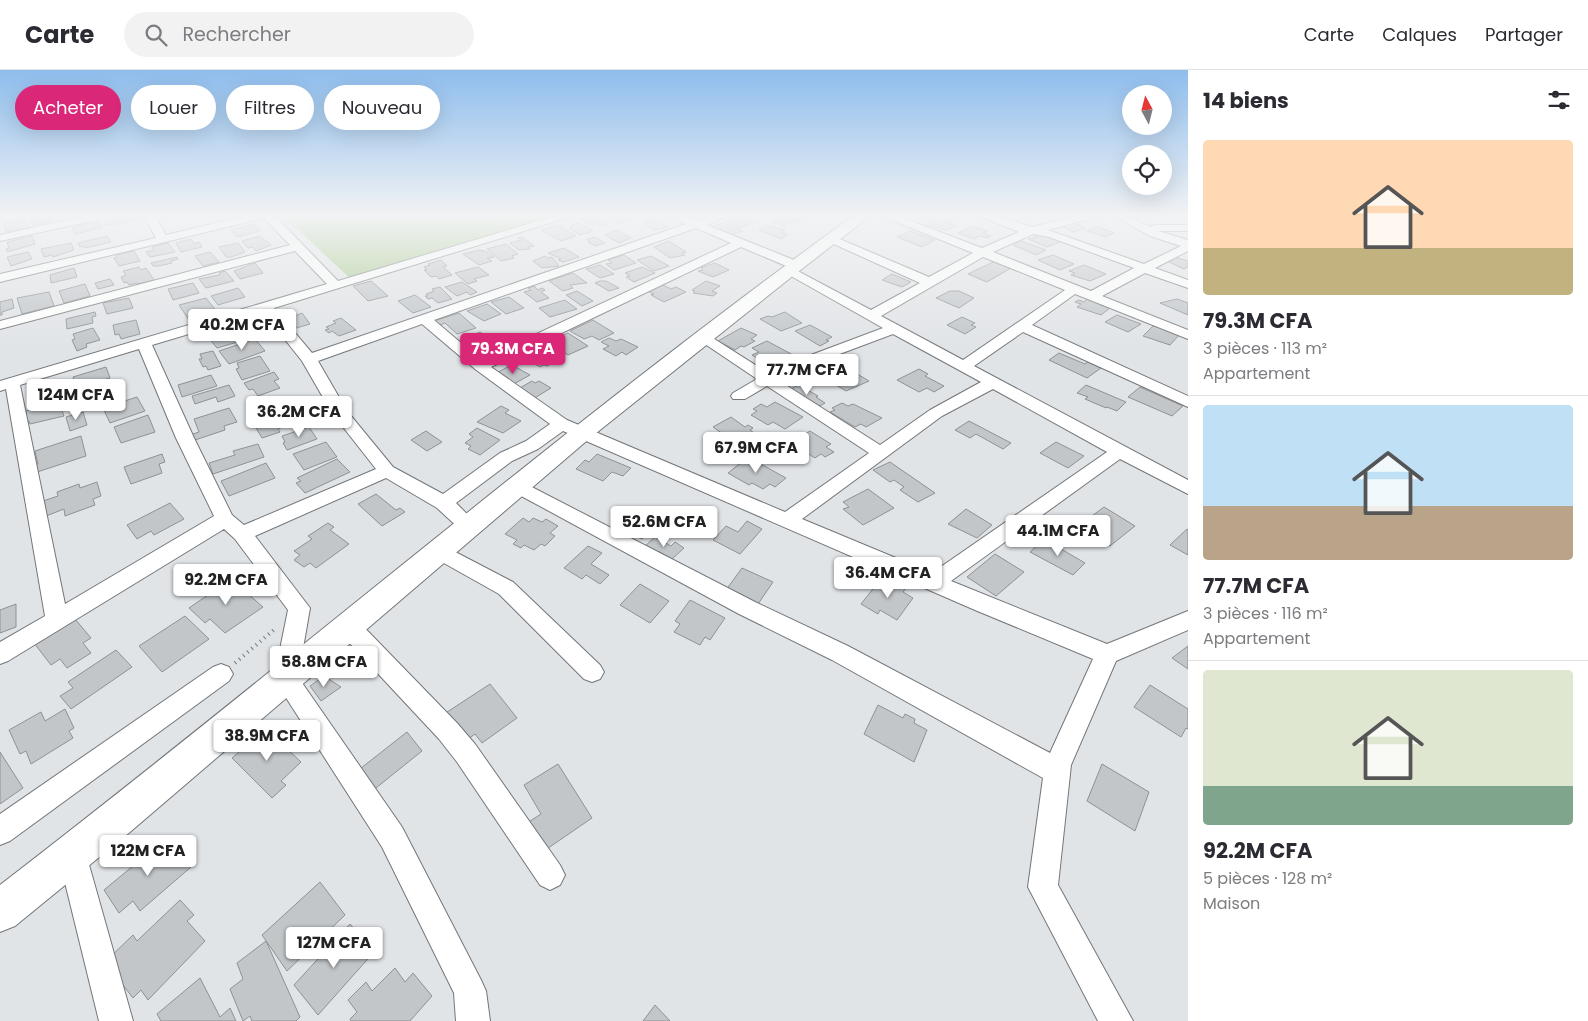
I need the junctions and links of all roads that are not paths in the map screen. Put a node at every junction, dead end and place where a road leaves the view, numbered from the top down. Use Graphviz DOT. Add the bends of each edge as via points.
graph roads {
  1 [pos="76,260"];
  2 [pos="246,260"];
  3 [pos="310,260"];
  4 [pos="421,260"];
  5 [pos="598,260"];
  6 [pos="705,260"];
  7 [pos="775,260"];
  8 [pos="802,260"];
  9 [pos="880,260"];
  10 [pos="967,260"];
  11 [pos="1002,260"];
  12 [pos="1123,260"];
  13 [pos="1159,260"];
  14 [pos="792,268"];
  15 [pos="1146,269"];
  16 [pos="0,278"];
  17 [pos="929,282"];
  18 [pos="1188,284"];
  19 [pos="336,286"];
  20 [pos="1073,290"];
  21 [pos="1091,296"];
  22 [pos="265,306"];
  23 [pos="872,316"];
  24 [pos="425,320"];
  25 [pos="0,325"];
  26 [pos="1022,326"];
  27 [pos="894,329"];
  28 [pos="1188,336"];
  29 [pos="703,338"];
  30 [pos="144,343"];
  31 [pos="309,359"];
  32 [pos="480,366"];
  33 [pos="964,366"];
  34 [pos="769,379"];
  35 [pos="993,382"];
  36 [pos="6,384"];
  37 [pos="739,396"];
  38 [pos="1188,402"];
  39 [pos="571,429"];
  40 [pos="1120,451"];
  41 [pos="881,453"];
  42 [pos="387,471"];
  43 [pos="518,487"];
  44 [pos="1188,488"];
  45 [pos="444,503"];
  46 [pos="225,519"];
  47 [pos="787,520"];
  48 [pos="470,527"];
  49 [pos="242,534"];
  50 [pos="440,552"];
  51 [pos="934,584"];
  52 [pos="57,620"];
  53 [pos="1188,620"];
  54 [pos="349,627"];
  55 [pos="0,654"];
  56 [pos="1107,654"];
  57 [pos="592,672"];
  58 [pos="222,674"];
  59 [pos="286,680"];
  60 [pos="1057,771"];
  61 [pos="0,831"];
  62 [pos="72,854"];
  63 [pos="550,875"];
  64 [pos="0,911"];
  65 [pos="116,1021"];
  66 [pos="473,1021"];
  67 [pos="1116,1021"];
  1 -- 16 [label="street"];
  2 -- 25 [label="street"];
  3 -- 19 [label="street"];
  4 -- 19 [label="street"];
  5 -- 24 [label="street"];
  6 -- 32 [label="street"];
  7 -- 14 [label="street"];
  8 -- 14 [label="street"];
  9 -- 17 [label="street"];
  10 -- 17 [label="street"];
  11 -- 20 [label="street"];
  12 -- 15 [label="street"];
  13 -- 15 [label="street"];
  14 -- 23 [label="street"];
  14 -- 29 [label="street"];
  15 -- 18 [label="street"];
  15 -- 21 [label="street"];
  17 -- 23 [label="street"];
  19 -- 22 [label="street"];
  20 -- 21 [label="street"];
  20 -- 26 [label="street"];
  21 -- 28 [label="street"];
  22 -- 30 [label="street"];
  22 -- 31 [label="street"];
  23 -- 27 [label="street"];
  24 -- 31 [label="street"];
  24 -- 32 [label="street"];
  26 -- 33 [label="street"];
  26 -- 38 [label="street"];
  27 -- 33 [label="street"];
  27 -- 34 [label="street" via="784,370"];
  29 -- 34 [label="street"];
  29 -- 39 [label="street"];
  30 -- 36 [label="street"];
  30 -- 46 [label="street"];
  31 -- 42 [label="street" via="340,413"];
  32 -- 39 [label="street"];
  33 -- 35 [label="street"];
  34 -- 37 [label="street"];
  34 -- 41 [label="street"];
  35 -- 40 [label="street"];
  35 -- 41 [label="street" via="936,413"];
  36 -- 52 [label="street"];
  39 -- 43 [label="street"];
  39 -- 45 [label="street" via="506,457"];
  39 -- 47 [label="street"];
  40 -- 44 [label="street"];
  40 -- 51 [label="street"];
  41 -- 47 [label="street"];
  42 -- 45 [label="street"];
  42 -- 49 [label="street"];
  43 -- 48 [label="street"];
  43 -- 60 [label="street" via="747,608 840,653"];
  45 -- 48 [label="street"];
  46 -- 49 [label="street"];
  46 -- 52 [label="street"];
  47 -- 51 [label="street"];
  48 -- 50 [label="street"];
  49 -- 59 [label="street" via="299,608"];
  50 -- 54 [label="street"];
  50 -- 57 [label="street" via="506,588"];
  51 -- 56 [label="street"];
  52 -- 55 [label="street"];
  53 -- 56 [label="street"];
  54 -- 59 [label="street"];
  54 -- 63 [label="street" via="466,753"];
  56 -- 60 [label="street"];
  58 -- 61 [label="street"];
  59 -- 62 [label="street"];
  59 -- 66 [label="street" via="392,837 470,992"];
  60 -- 67 [label="street" via="1043,887"];
  62 -- 64 [label="street"];
  62 -- 65 [label="street"];
}
